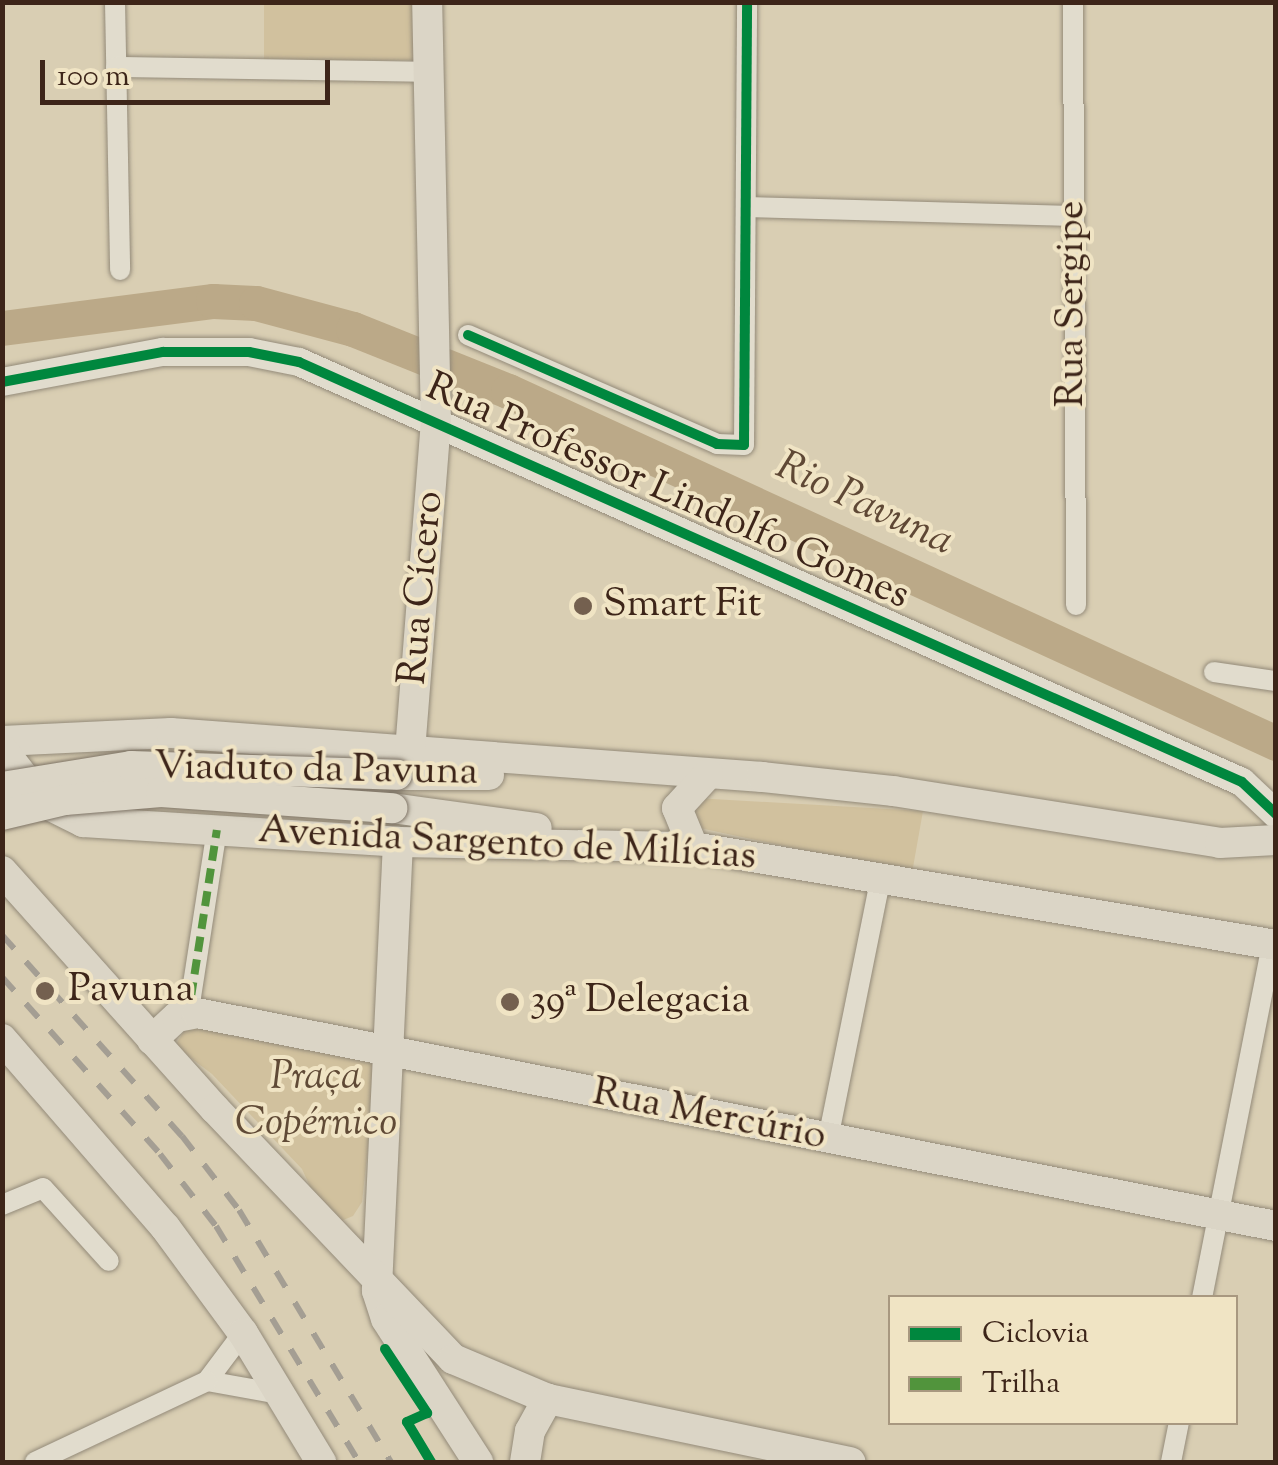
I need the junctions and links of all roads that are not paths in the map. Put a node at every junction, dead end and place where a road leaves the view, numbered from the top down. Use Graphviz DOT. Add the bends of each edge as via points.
graph roads {
  1 [pos="115,2"];
  2 [pos="427,2"];
  3 [pos="746,2"];
  4 [pos="1074,2"];
  5 [pos="116,67"];
  6 [pos="428,72"];
  7 [pos="747,208"];
  8 [pos="1072,216"];
  9 [pos="120,270"];
  10 [pos="468,335"];
  11 [pos="2,382"];
  12 [pos="436,413"];
  13 [pos="1076,605"];
  14 [pos="1214,672"];
  15 [pos="1276,682"];
  16 [pos="2,741"];
  17 [pos="2,749"];
  18 [pos="403,763"];
  19 [pos="632,770"];
  20 [pos="708,774"];
  21 [pos="2,787"];
  22 [pos="1276,814"];
  23 [pos="2,815"];
  24 [pos="217,830"];
  25 [pos="1276,840"];
  26 [pos="398,842"];
  27 [pos="634,846"];
  28 [pos="693,847"];
  29 [pos="2,871"];
  30 [pos="881,877"];
  31 [pos="1274,937"];
  32 [pos="192,996"];
  33 [pos="2,1039"];
  34 [pos="152,1040"];
  35 [pos="386,1053"];
  36 [pos="828,1138"];
  37 [pos="2,1205"];
  38 [pos="1218,1217"];
  39 [pos="1276,1226"];
  40 [pos="109,1261"];
  41 [pos="376,1277"];
  42 [pos="1203,1295"];
  43 [pos="243,1333"];
  44 [pos="207,1381"];
  45 [pos="280,1394"];
  46 [pos="548,1399"];
  47 [pos="1178,1425"];
  48 [pos="753,1453"];
  49 [pos="36,1462"];
  50 [pos="321,1462"];
  51 [pos="478,1462"];
  52 [pos="525,1462"];
  53 [pos="850,1462"];
  54 [pos="1171,1462"];
  1 -- 5 [label="street"];
  2 -- 6 [label="main road, Rua Cícero"];
  3 -- 7 [label="street"];
  4 -- 8 [label="street, Rua Sergipe"];
  5 -- 6 [label="street"];
  5 -- 9 [label="street"];
  6 -- 12 [label="main road, Rua Cícero"];
  7 -- 8 [label="street"];
  7 -- 10 [label="street" via="740,448 599,396"];
  8 -- 13 [label="street, Rua Sergipe"];
  11 -- 12 [label="street, Rua Professor Lindolfo Gomes" via="163,352 249,352 299,362"];
  12 -- 18 [label="main road, Rua Cícero"];
  12 -- 22 [label="street, Rua Professor Lindolfo Gomes" via="1242,782"];
  14 -- 15 [label="street"];
  16 -- 18 [label="main road" via="152,733"];
  17 -- 24 [label="main road, Avenida Sargento de Milícias" via="33,792 73,819"];
  18 -- 19 [label="main road, Viaduto da Pavuna"];
  18 -- 21 [label="main road, Viaduto da Pavuna, bridge" via="131,766"];
  19 -- 20 [label="main road, Avenida Sargento de Milícias"];
  20 -- 25 [label="main road, Avenida Sargento de Milícias" via="893,791 1220,843"];
  20 -- 28 [label="main road" via="677,808"];
  23 -- 27 [label="main road, Viaduto da Pavuna, bridge" via="64,800 162,792 392,808"];
  24 -- 26 [label="main road, Avenida Sargento de Milícias"];
  24 -- 32 [label="street"];
  26 -- 27 [label="main road, Avenida Sargento de Milícias"];
  26 -- 35 [label="main road"];
  27 -- 28 [label="main road, Avenida Sargento de Milícias"];
  28 -- 30 [label="main road, Avenida Sargento de Milícias"];
  29 -- 34 [label="main road"];
  30 -- 31 [label="main road, Avenida Sargento de Milícias"];
  30 -- 36 [label="street"];
  31 -- 38 [label="street"];
  33 -- 43 [label="main road" via="164,1228"];
  34 -- 35 [label="main road, Rua Mercúrio" via="177,1017 196,1013"];
  34 -- 41 [label="main road"];
  35 -- 36 [label="main road, Rua Mercúrio"];
  35 -- 41 [label="main road"];
  36 -- 38 [label="main road, Rua Mercúrio"];
  37 -- 40 [label="street" via="42,1188"];
  38 -- 39 [label="main road, Rua Mercúrio"];
  38 -- 42 [label="street"];
  41 -- 46 [label="main road" via="453,1359"];
  41 -- 51 [label="main road" via="386,1319"];
  43 -- 44 [label="street"];
  43 -- 45 [label="main road"];
  44 -- 45 [label="street"];
  44 -- 49 [label="street"];
  45 -- 50 [label="main road"];
  46 -- 48 [label="main road"];
  46 -- 52 [label="main road" via="530,1431"];
  47 -- 54 [label="street"];
  48 -- 53 [label="main road"];
}
